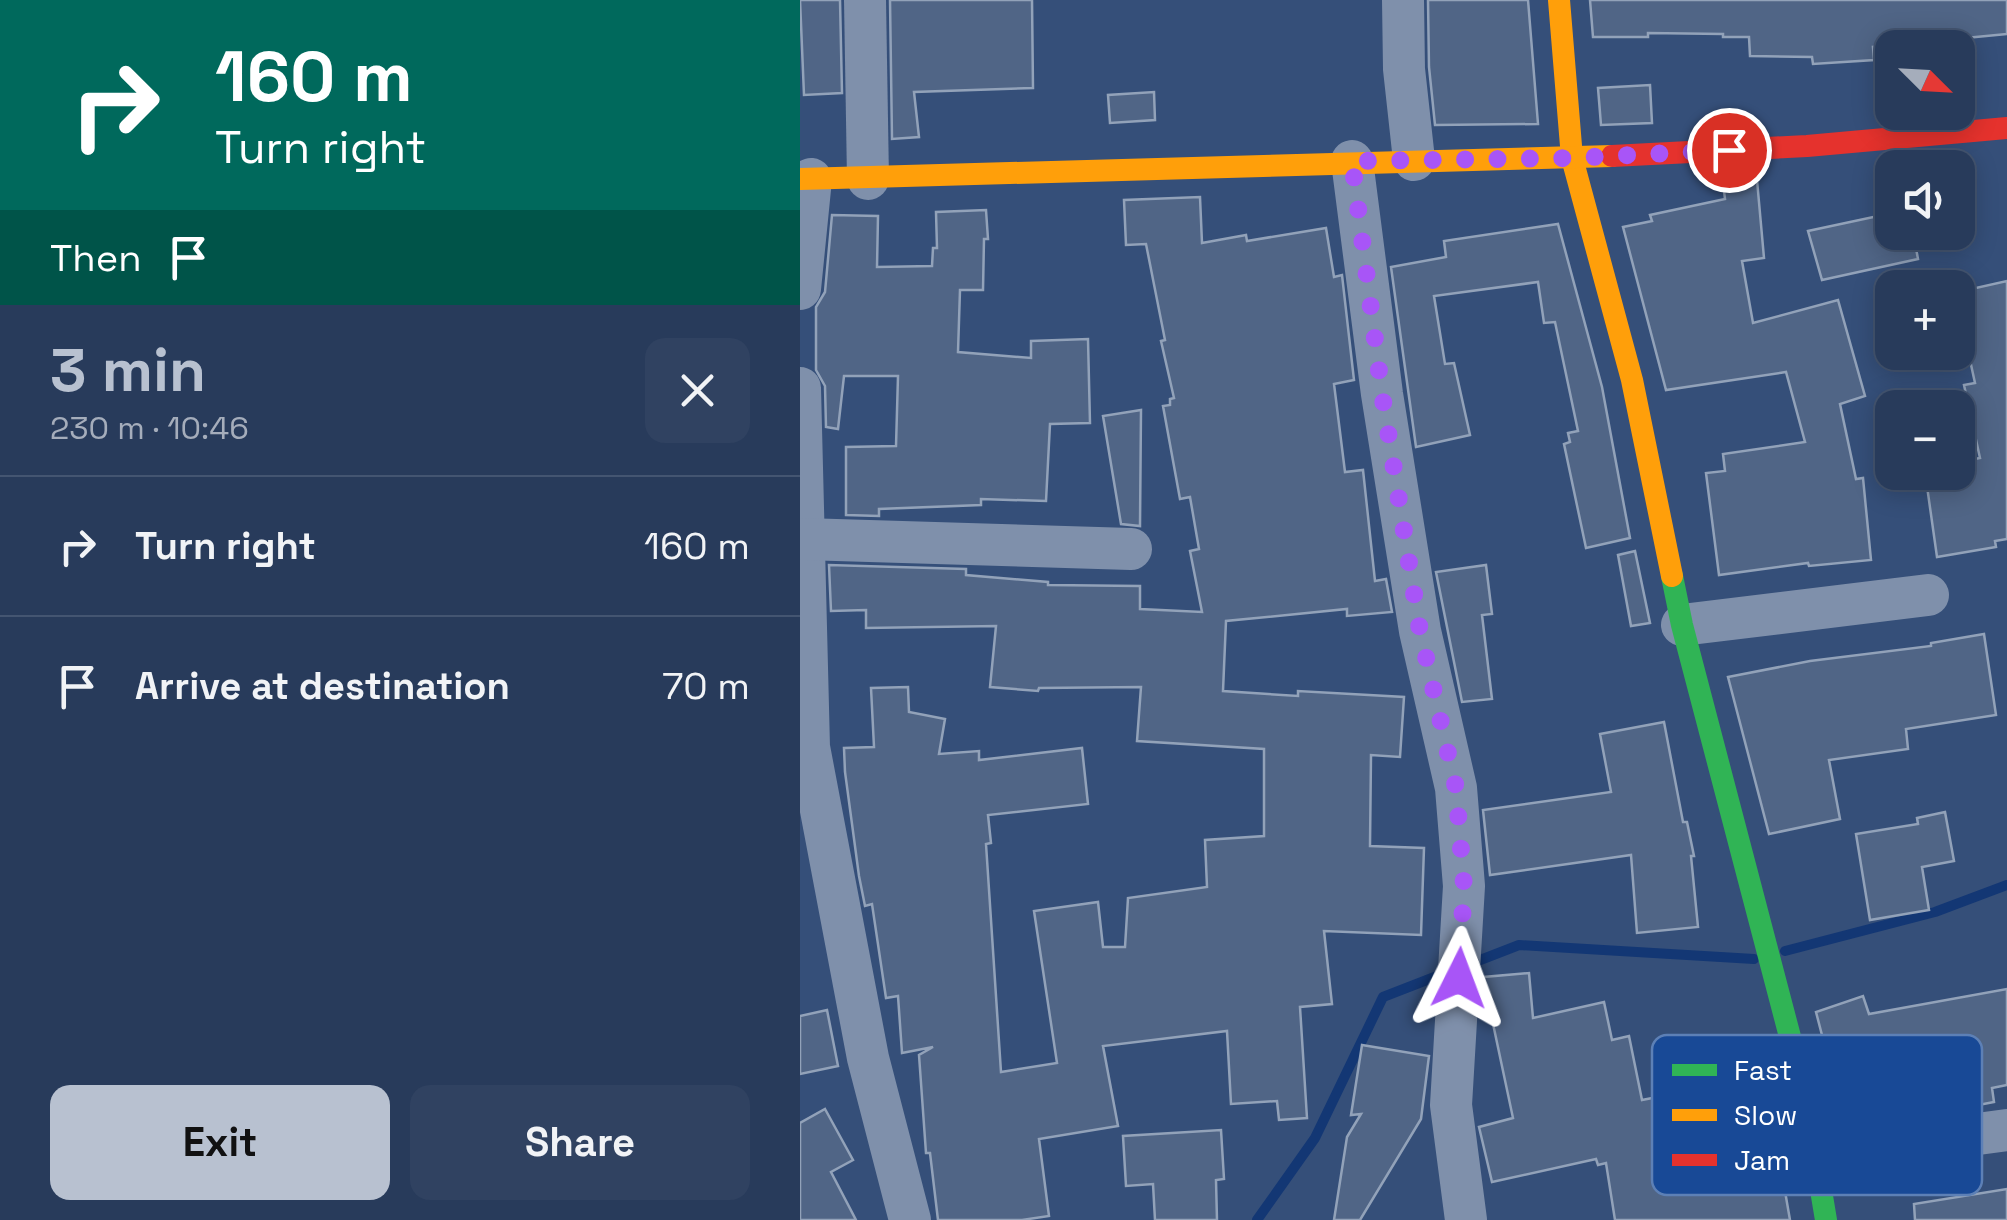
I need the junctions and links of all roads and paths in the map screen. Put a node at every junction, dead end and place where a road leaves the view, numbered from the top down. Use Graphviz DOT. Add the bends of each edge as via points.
graph roads {
  1 [pos="866,0"];
  2 [pos="1403,0"];
  3 [pos="1558,0"];
  4 [pos="2007,128"];
  5 [pos="1572,158"];
  6 [pos="1414,160"];
  7 [pos="1352,161"];
  8 [pos="868,178"];
  9 [pos="805,179"];
  10 [pos="800,288"];
  11 [pos="800,388"];
  12 [pos="1131,550"];
  13 [pos="803,566"];
  14 [pos="1928,595"];
  15 [pos="1682,625"];
  16 [pos="1789,1035"];
  17 [pos="2007,1130"];
  18 [pos="1982,1133"];
  19 [pos="1822,1195"];
  20 [pos="910,1220"];
  21 [pos="1466,1220"];
  22 [pos="1826,1220"];
  1 -- 8 [label="street"];
  2 -- 6 [label="street"];
  3 -- 5 [label="street"];
  4 -- 5 [label="street"];
  5 -- 6 [label="street"];
  5 -- 15 [label="street" via="1632,380"];
  6 -- 7 [label="street"];
  7 -- 8 [label="street"];
  7 -- 21 [label="street" via="1420,631 1456,788 1464,886 1451,1105"];
  8 -- 9 [label="street"];
  9 -- 10 [label="street"];
  11 -- 13 [label="street"];
  12 -- 13 [label="street"];
  13 -- 20 [label="street" via="809,748 868,1058"];
  14 -- 15 [label="street"];
  15 -- 16 [label="street"];
  17 -- 18 [label="street"];
  19 -- 22 [label="street"];
}
